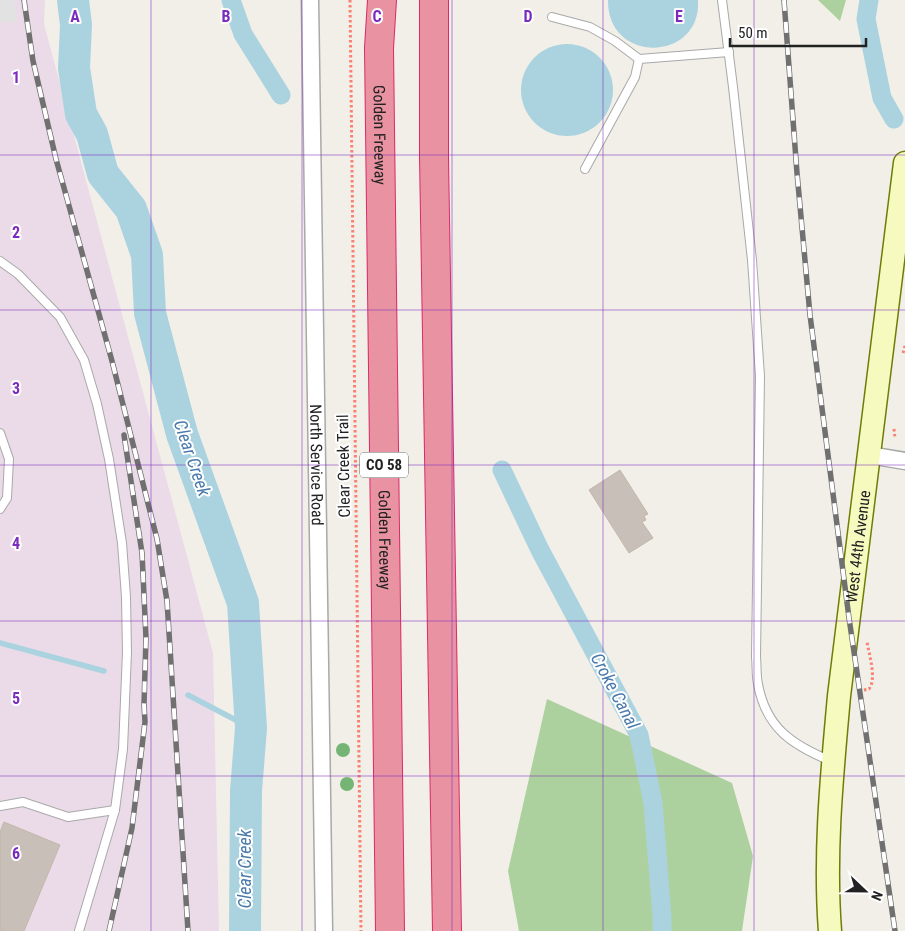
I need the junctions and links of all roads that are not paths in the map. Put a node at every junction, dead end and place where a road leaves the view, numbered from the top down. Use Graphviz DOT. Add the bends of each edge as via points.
graph roads {
  1 [pos="310,0"];
  2 [pos="382,0"];
  3 [pos="434,0"];
  4 [pos="722,0"];
  5 [pos="552,17"];
  6 [pos="729,52"];
  7 [pos="639,59"];
  8 [pos="905,163"];
  9 [pos="585,169"];
  10 [pos="0,261"];
  11 [pos="0,433"];
  12 [pos="869,455"];
  13 [pos="905,461"];
  14 [pos="0,509"];
  15 [pos="833,762"];
  16 [pos="0,806"];
  17 [pos="115,810"];
  18 [pos="79,931"];
  19 [pos="324,931"];
  20 [pos="390,931"];
  21 [pos="447,931"];
  22 [pos="830,931"];
  1 -- 19 [label="street, North Service Road"];
  2 -- 20 [label="highway, Golden Freeway / CO 58" via="379,48"];
  3 -- 21 [label="highway"];
  4 -- 6 [label="lane"];
  5 -- 7 [label="lane" via="590,27"];
  6 -- 7 [label="lane"];
  6 -- 15 [label="lane" via="752,260 760,376 758,684 766,709 779,730 800,746"];
  7 -- 9 [label="lane" via="634,77"];
  8 -- 12 [label="street, West 44th Avenue"];
  10 -- 17 [label="lane" via="18,274 60,317 84,360 109,459 122,543 127,652 123,749"];
  11 -- 14 [label="lane" via="9,459 6,498"];
  12 -- 13 [label="street"];
  12 -- 15 [label="street, West 44th Avenue"];
  15 -- 22 [label="street, West 44th Avenue" via="828,852"];
  16 -- 17 [label="lane" via="22,802 68,817"];
  17 -- 18 [label="lane"];
}
